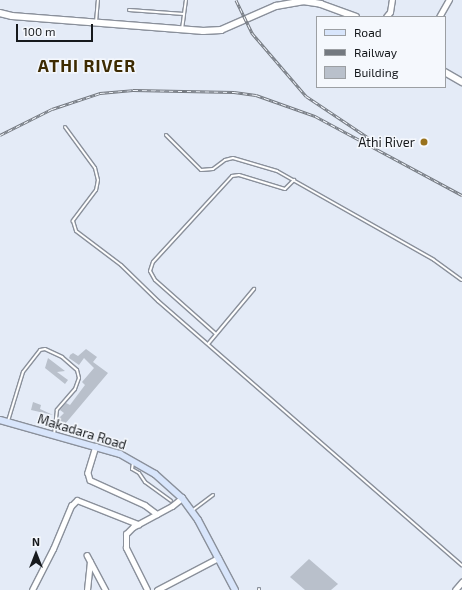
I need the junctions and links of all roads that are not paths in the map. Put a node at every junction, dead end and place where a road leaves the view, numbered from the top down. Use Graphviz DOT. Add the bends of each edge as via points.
graph roads {
  1 [pos="98,0"];
  2 [pos="186,0"];
  3 [pos="392,0"];
  4 [pos="449,0"];
  5 [pos="293,1"];
  6 [pos="129,10"];
  7 [pos="0,13"];
  8 [pos="184,14"];
  9 [pos="353,16"];
  10 [pos="387,16"];
  11 [pos="440,16"];
  12 [pos="96,23"];
  13 [pos="182,29"];
  14 [pos="446,73"];
  15 [pos="462,82"];
  16 [pos="65,127"];
  17 [pos="166,135"];
  18 [pos="294,180"];
  19 [pos="462,280"];
  20 [pos="254,289"];
  21 [pos="216,334"];
  22 [pos="208,344"];
  23 [pos="0,420"];
  24 [pos="7,422"];
  25 [pos="53,434"];
  26 [pos="96,446"];
  27 [pos="134,460"];
  28 [pos="213,495"];
  29 [pos="182,498"];
  30 [pos="172,501"];
  31 [pos="192,511"];
  32 [pos="157,514"];
  33 [pos="138,524"];
  34 [pos="87,555"];
  35 [pos="218,558"];
  36 [pos="90,561"];
  37 [pos="462,565"];
  38 [pos="462,582"];
  39 [pos="32,590"];
  40 [pos="87,590"];
  41 [pos="106,590"];
  42 [pos="147,590"];
  43 [pos="157,590"];
  44 [pos="235,590"];
  45 [pos="455,590"];
  1 -- 12 [label="lane"];
  2 -- 8 [label="lane"];
  3 -- 10 [label="street"];
  4 -- 11 [label="street"];
  5 -- 9 [label="street" via="321,4"];
  5 -- 13 [label="street" via="221,30"];
  6 -- 8 [label="lane"];
  7 -- 12 [label="street"];
  8 -- 13 [label="lane"];
  12 -- 13 [label="street"];
  14 -- 15 [label="street"];
  16 -- 22 [label="lane" via="95,168 98,180 96,190 73,221 73,228 122,264 143,288"];
  17 -- 18 [label="lane" via="201,170 213,169 224,160 233,158 277,171"];
  18 -- 19 [label="lane" via="434,260"];
  18 -- 21 [label="lane" via="285,189 239,175 232,176 153,262 150,271 155,280"];
  20 -- 21 [label="lane"];
  21 -- 22 [label="lane"];
  22 -- 37 [label="lane"];
  23 -- 24 [label="main road, Makadara Road"];
  24 -- 25 [label="main road, Makadara Road"];
  24 -- 25 [label="lane" via="23,372 40,350 45,349 62,357 78,370 80,378 75,389 57,410"];
  25 -- 26 [label="main road, Makadara Road"];
  26 -- 27 [label="main road, Makadara Road"];
  26 -- 32 [label="street" via="88,475 90,480 145,505"];
  27 -- 29 [label="main road, Makadara Road"];
  27 -- 30 [label="lane" via="132,469 139,473 145,482"];
  28 -- 31 [label="lane"];
  29 -- 31 [label="main road, Makadara Road"];
  29 -- 32 [label="street"];
  31 -- 35 [label="main road, Makadara Road"];
  32 -- 33 [label="street"];
  33 -- 39 [label="street" via="76,500"];
  33 -- 42 [label="street" via="127,532 126,545"];
  34 -- 36 [label="street"];
  35 -- 43 [label="street"];
  35 -- 44 [label="main road, Makadara Road"];
  36 -- 40 [label="street"];
  36 -- 41 [label="street"];
  38 -- 45 [label="street"];
}
